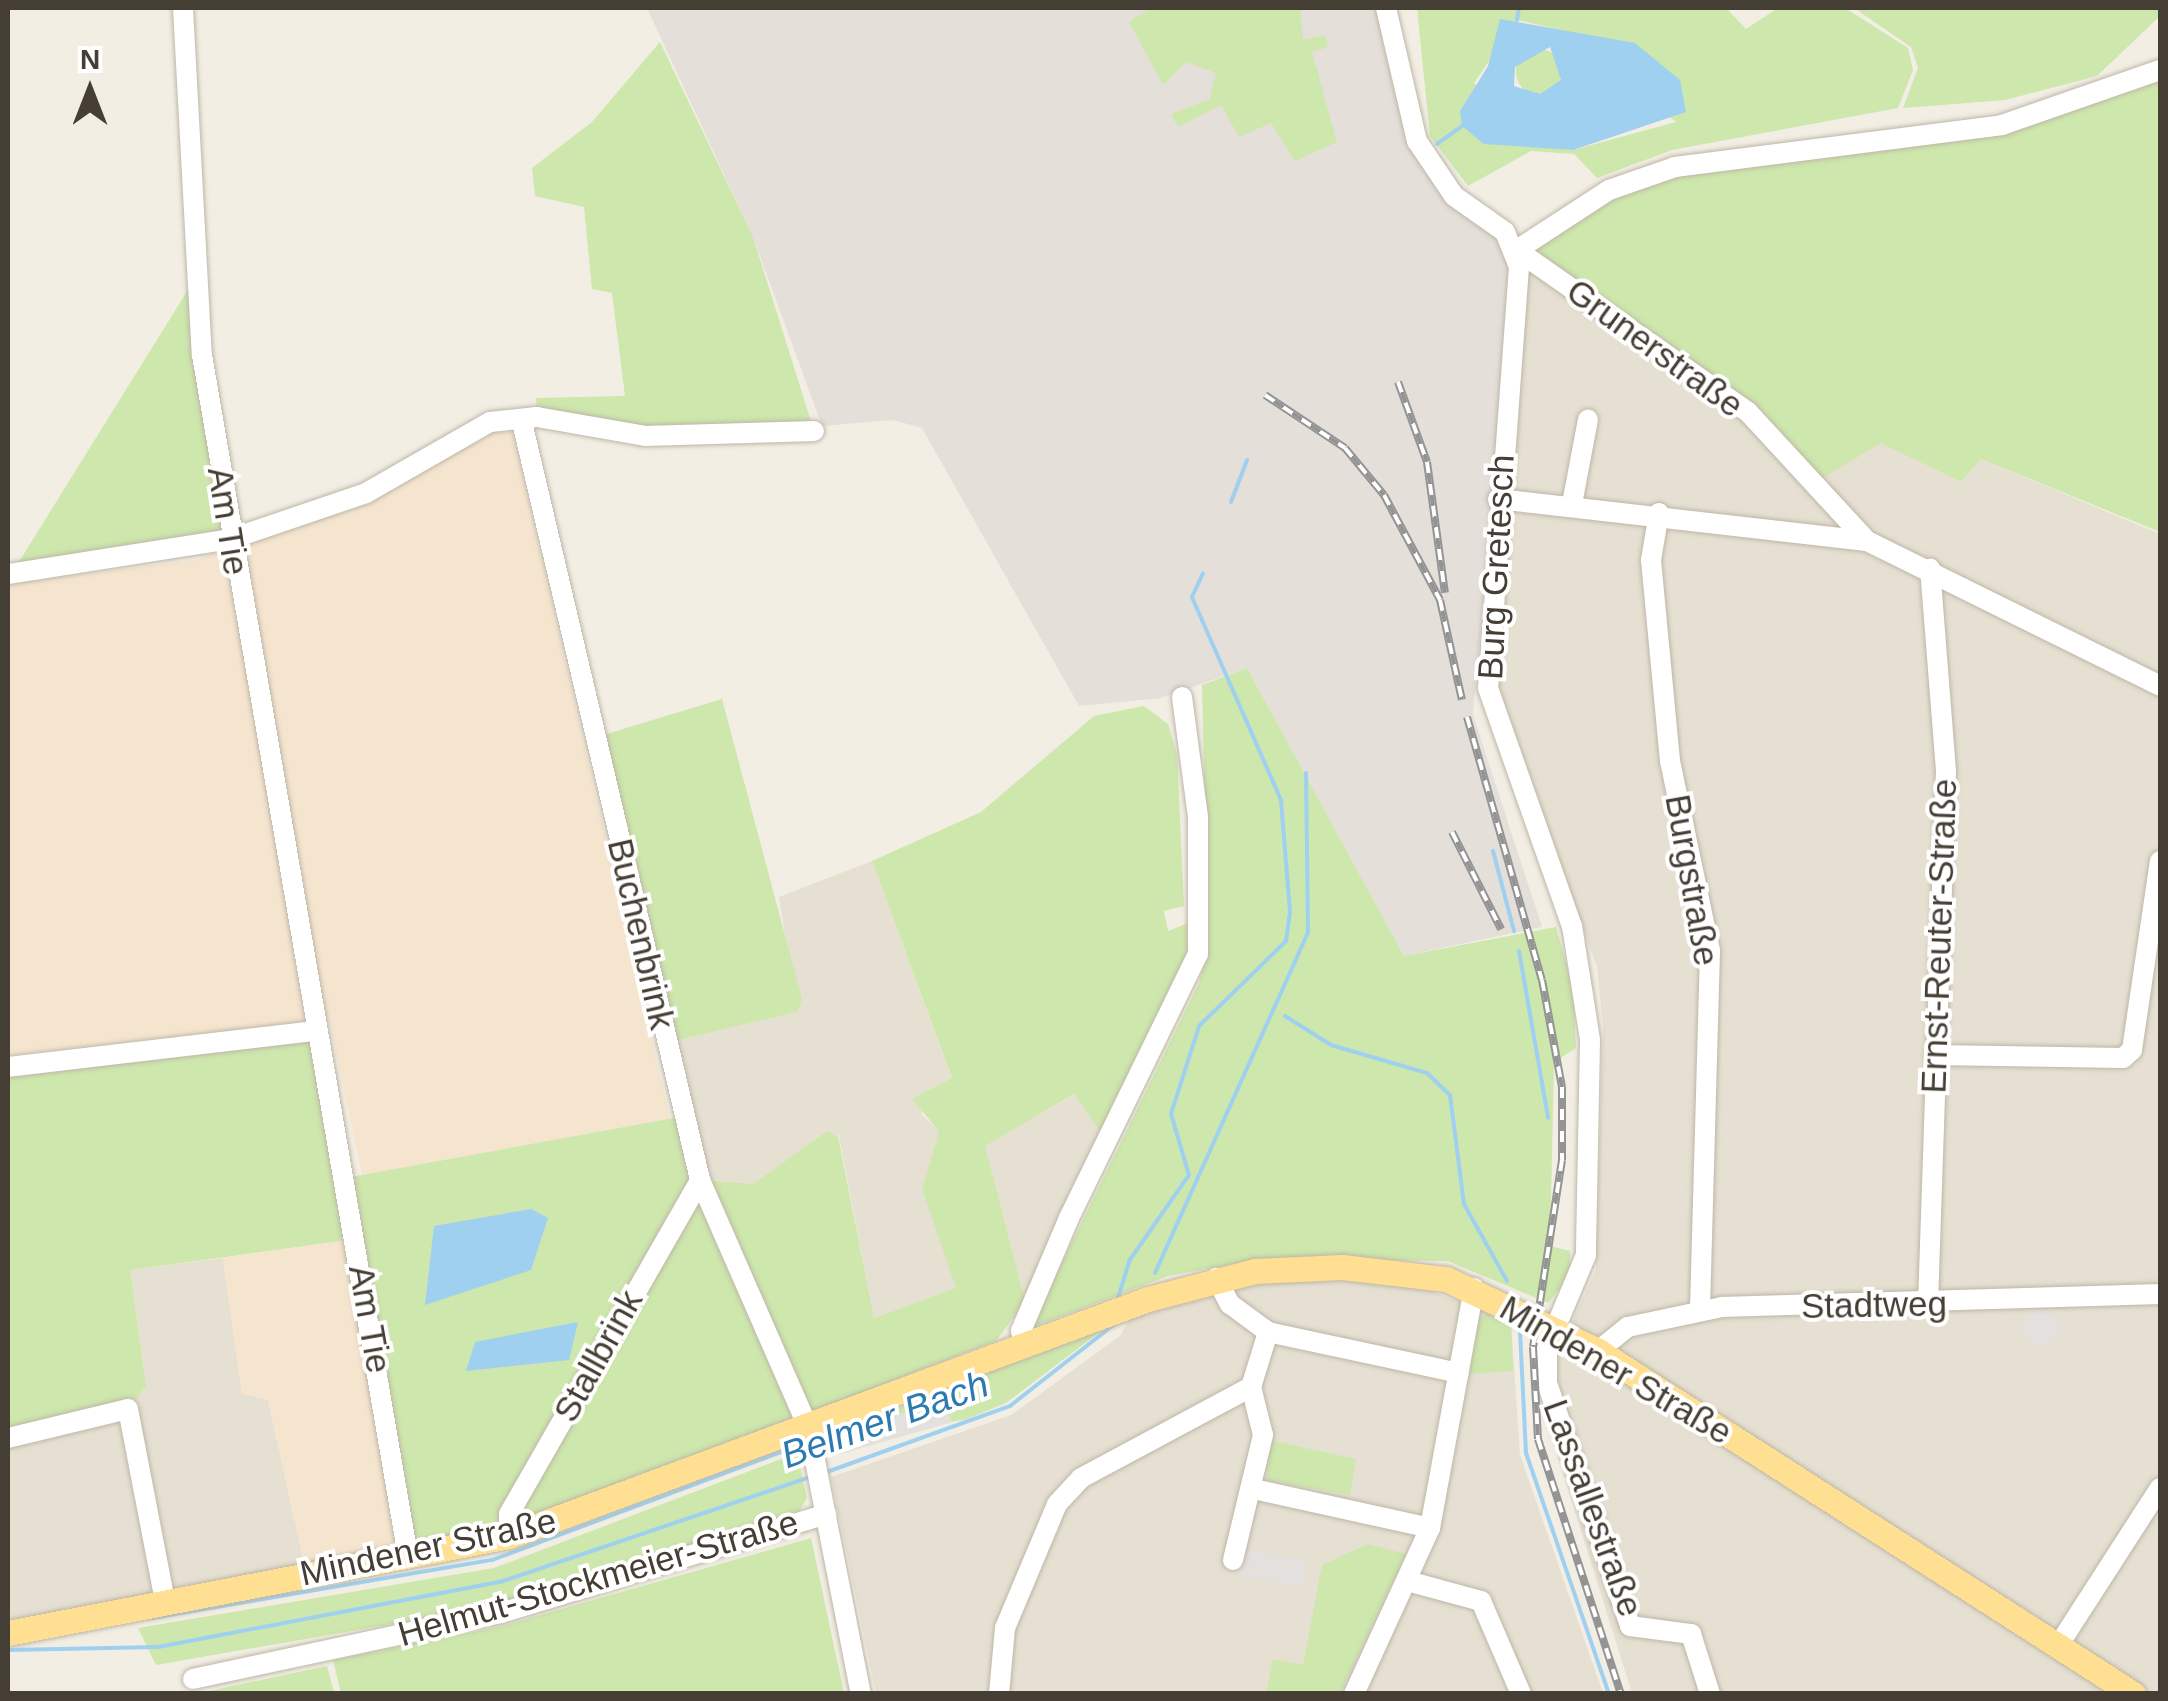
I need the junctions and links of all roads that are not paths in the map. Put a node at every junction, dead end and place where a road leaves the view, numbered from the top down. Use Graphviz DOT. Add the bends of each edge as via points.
graph roads {
  1 [pos="183,8"];
  2 [pos="1386,8"];
  3 [pos="2160,70"];
  4 [pos="1517,250"];
  5 [pos="1588,419"];
  6 [pos="522,422"];
  7 [pos="814,431"];
  8 [pos="1498,499"];
  9 [pos="1572,504"];
  10 [pos="1660,513"];
  11 [pos="231,539"];
  12 [pos="1866,541"];
  13 [pos="1930,569"];
  14 [pos="8,574"];
  15 [pos="2160,686"];
  16 [pos="1182,697"];
  17 [pos="2160,861"];
  18 [pos="314,1031"];
  19 [pos="1935,1055"];
  20 [pos="8,1067"];
  21 [pos="700,1180"];
  22 [pos="1216,1278"];
  23 [pos="1474,1288"];
  24 [pos="2160,1294"];
  25 [pos="1928,1304"];
  26 [pos="1700,1309"];
  27 [pos="1556,1329"];
  28 [pos="1268,1332"];
  29 [pos="1025,1345"];
  30 [pos="1598,1351"];
  31 [pos="1459,1373"];
  32 [pos="1251,1386"];
  33 [pos="809,1430"];
  34 [pos="8,1438"];
  35 [pos="2160,1488"];
  36 [pos="1253,1489"];
  37 [pos="826,1514"];
  38 [pos="1430,1528"];
  39 [pos="510,1536"];
  40 [pos="407,1550"];
  41 [pos="1234,1560"];
  42 [pos="1411,1582"];
  43 [pos="166,1601"];
  44 [pos="8,1632"];
  45 [pos="2058,1646"];
  46 [pos="193,1679"];
  47 [pos="861,1694"];
  48 [pos="999,1694"];
  49 [pos="1354,1694"];
  50 [pos="1521,1694"];
  51 [pos="1710,1694"];
  52 [pos="2132,1694"];
  1 -- 11 [label="street, Am Tie" via="202,354"];
  2 -- 4 [label="street" via="1432,171"];
  3 -- 4 [label="street" via="2002,125 1674,167 1609,190"];
  4 -- 8 [label="street, Burg Gretesch"];
  4 -- 12 [label="street, Grunerstraße" via="1748,412"];
  5 -- 9 [label="street"];
  6 -- 7 [label="street" via="646,436"];
  6 -- 11 [label="street" via="490,422 366,493"];
  6 -- 21 [label="street, Buchenbrink"];
  8 -- 9 [label="street"];
  8 -- 27 [label="street, Burg Gretesch" via="1490,704 1572,926 1590,1040 1586,1255"];
  9 -- 10 [label="street"];
  10 -- 12 [label="street"];
  10 -- 26 [label="street, Burgstraße" via="1651,560 1670,761 1710,951"];
  11 -- 14 [label="street"];
  11 -- 18 [label="street, Am Tie"];
  12 -- 13 [label="street"];
  13 -- 15 [label="street"];
  13 -- 19 [label="street, Ernst-Reuter-Straße" via="1946,771"];
  16 -- 29 [label="street" via="1198,817 1198,954 1068,1218 1021,1331"];
  17 -- 19 [label="street" via="2132,1050 2123,1058"];
  18 -- 20 [label="street"];
  18 -- 40 [label="street, Am Tie"];
  19 -- 25 [label="street, Ernst-Reuter-Straße"];
  21 -- 33 [label="street, Buchenbrink"];
  21 -- 39 [label="street, Stallbrink" via="509,1514"];
  22 -- 23 [label="main road, Mindener Straße" via="1342,1266"];
  22 -- 28 [label="street" via="1230,1304"];
  22 -- 29 [label="main road, Mindener Straße"];
  23 -- 27 [label="main road, Mindener Straße"];
  23 -- 31 [label="street"];
  24 -- 25 [label="street, Stadtweg"];
  25 -- 26 [label="street, Stadtweg"];
  26 -- 30 [label="street, Stadtweg" via="1615,1332"];
  27 -- 30 [label="main road, Mindener Straße"];
  27 -- 51 [label="street, Lassallestraße" via="1547,1382 1630,1626 1691,1634"];
  28 -- 31 [label="street"];
  28 -- 32 [label="street"];
  29 -- 33 [label="main road, Mindener Straße"];
  30 -- 45 [label="main road, Mindener Straße"];
  31 -- 38 [label="street"];
  32 -- 36 [label="street" via="1263,1435"];
  32 -- 48 [label="street" via="1082,1478 1057,1504 1005,1628"];
  33 -- 37 [label="street, Buchenbrink"];
  33 -- 39 [label="main road, Mindener Straße"];
  34 -- 43 [label="street" via="128,1409"];
  35 -- 45 [label="street"];
  36 -- 38 [label="street"];
  36 -- 41 [label="street"];
  37 -- 46 [label="street, Helmut-Stockmeier-Straße" via="501,1613"];
  37 -- 47 [label="street, Buchenbrink"];
  38 -- 42 [label="street"];
  39 -- 40 [label="main road, Mindener Straße"];
  40 -- 43 [label="main road, Mindener Straße"];
  42 -- 49 [label="street"];
  42 -- 50 [label="street" via="1481,1600"];
  43 -- 44 [label="main road, Mindener Straße"];
  45 -- 52 [label="main road, Mindener Straße"];
}
